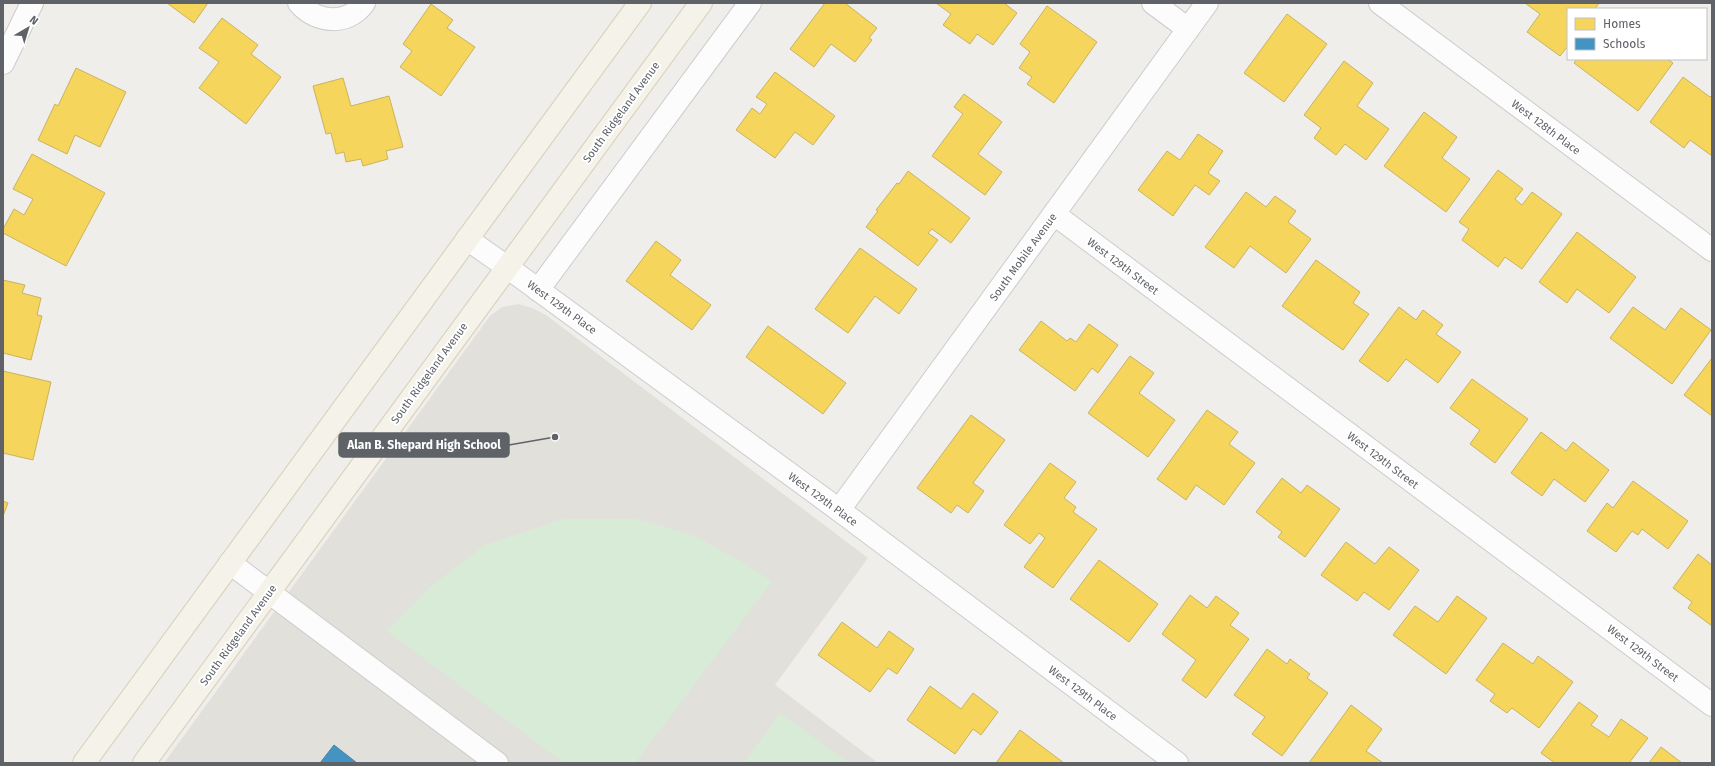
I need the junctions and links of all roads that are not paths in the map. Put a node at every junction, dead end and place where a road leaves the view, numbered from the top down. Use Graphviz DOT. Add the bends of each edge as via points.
graph roads {
  1 [pos="32,3"];
  2 [pos="299,3"];
  3 [pos="364,3"];
  4 [pos="640,3"];
  5 [pos="701,3"];
  6 [pos="750,3"];
  7 [pos="1153,3"];
  8 [pos="1207,3"];
  9 [pos="1380,3"];
  10 [pos="1188,29"];
  11 [pos="3,63"];
  12 [pos="1054,214"];
  13 [pos="467,239"];
  14 [pos="1712,250"];
  15 [pos="507,267"];
  16 [pos="538,290"];
  17 [pos="839,510"];
  18 [pos="230,562"];
  19 [pos="270,592"];
  20 [pos="1712,705"];
  21 [pos="84,763"];
  22 [pos="144,763"];
  23 [pos="497,763"];
  24 [pos="1177,763"];
  1 -- 11 [label="street"];
  2 -- 3 [label="street" via="319,18 335,20 351,15"];
  4 -- 13 [label="main road"];
  5 -- 15 [label="main road, South Ridgeland Avenue"];
  6 -- 16 [label="street"];
  7 -- 10 [label="street"];
  8 -- 10 [label="street, South Mobile Avenue"];
  9 -- 14 [label="street, West 128th Place"];
  10 -- 12 [label="street, South Mobile Avenue"];
  12 -- 17 [label="street, South Mobile Avenue"];
  12 -- 20 [label="street, West 129th Street"];
  13 -- 15 [label="street, West 129th Place"];
  13 -- 18 [label="main road"];
  15 -- 16 [label="street, West 129th Place"];
  15 -- 19 [label="main road, South Ridgeland Avenue"];
  16 -- 17 [label="street, West 129th Place"];
  17 -- 24 [label="street, West 129th Place"];
  18 -- 19 [label="street"];
  18 -- 21 [label="main road"];
  19 -- 22 [label="main road, South Ridgeland Avenue"];
  19 -- 23 [label="street"];
}
